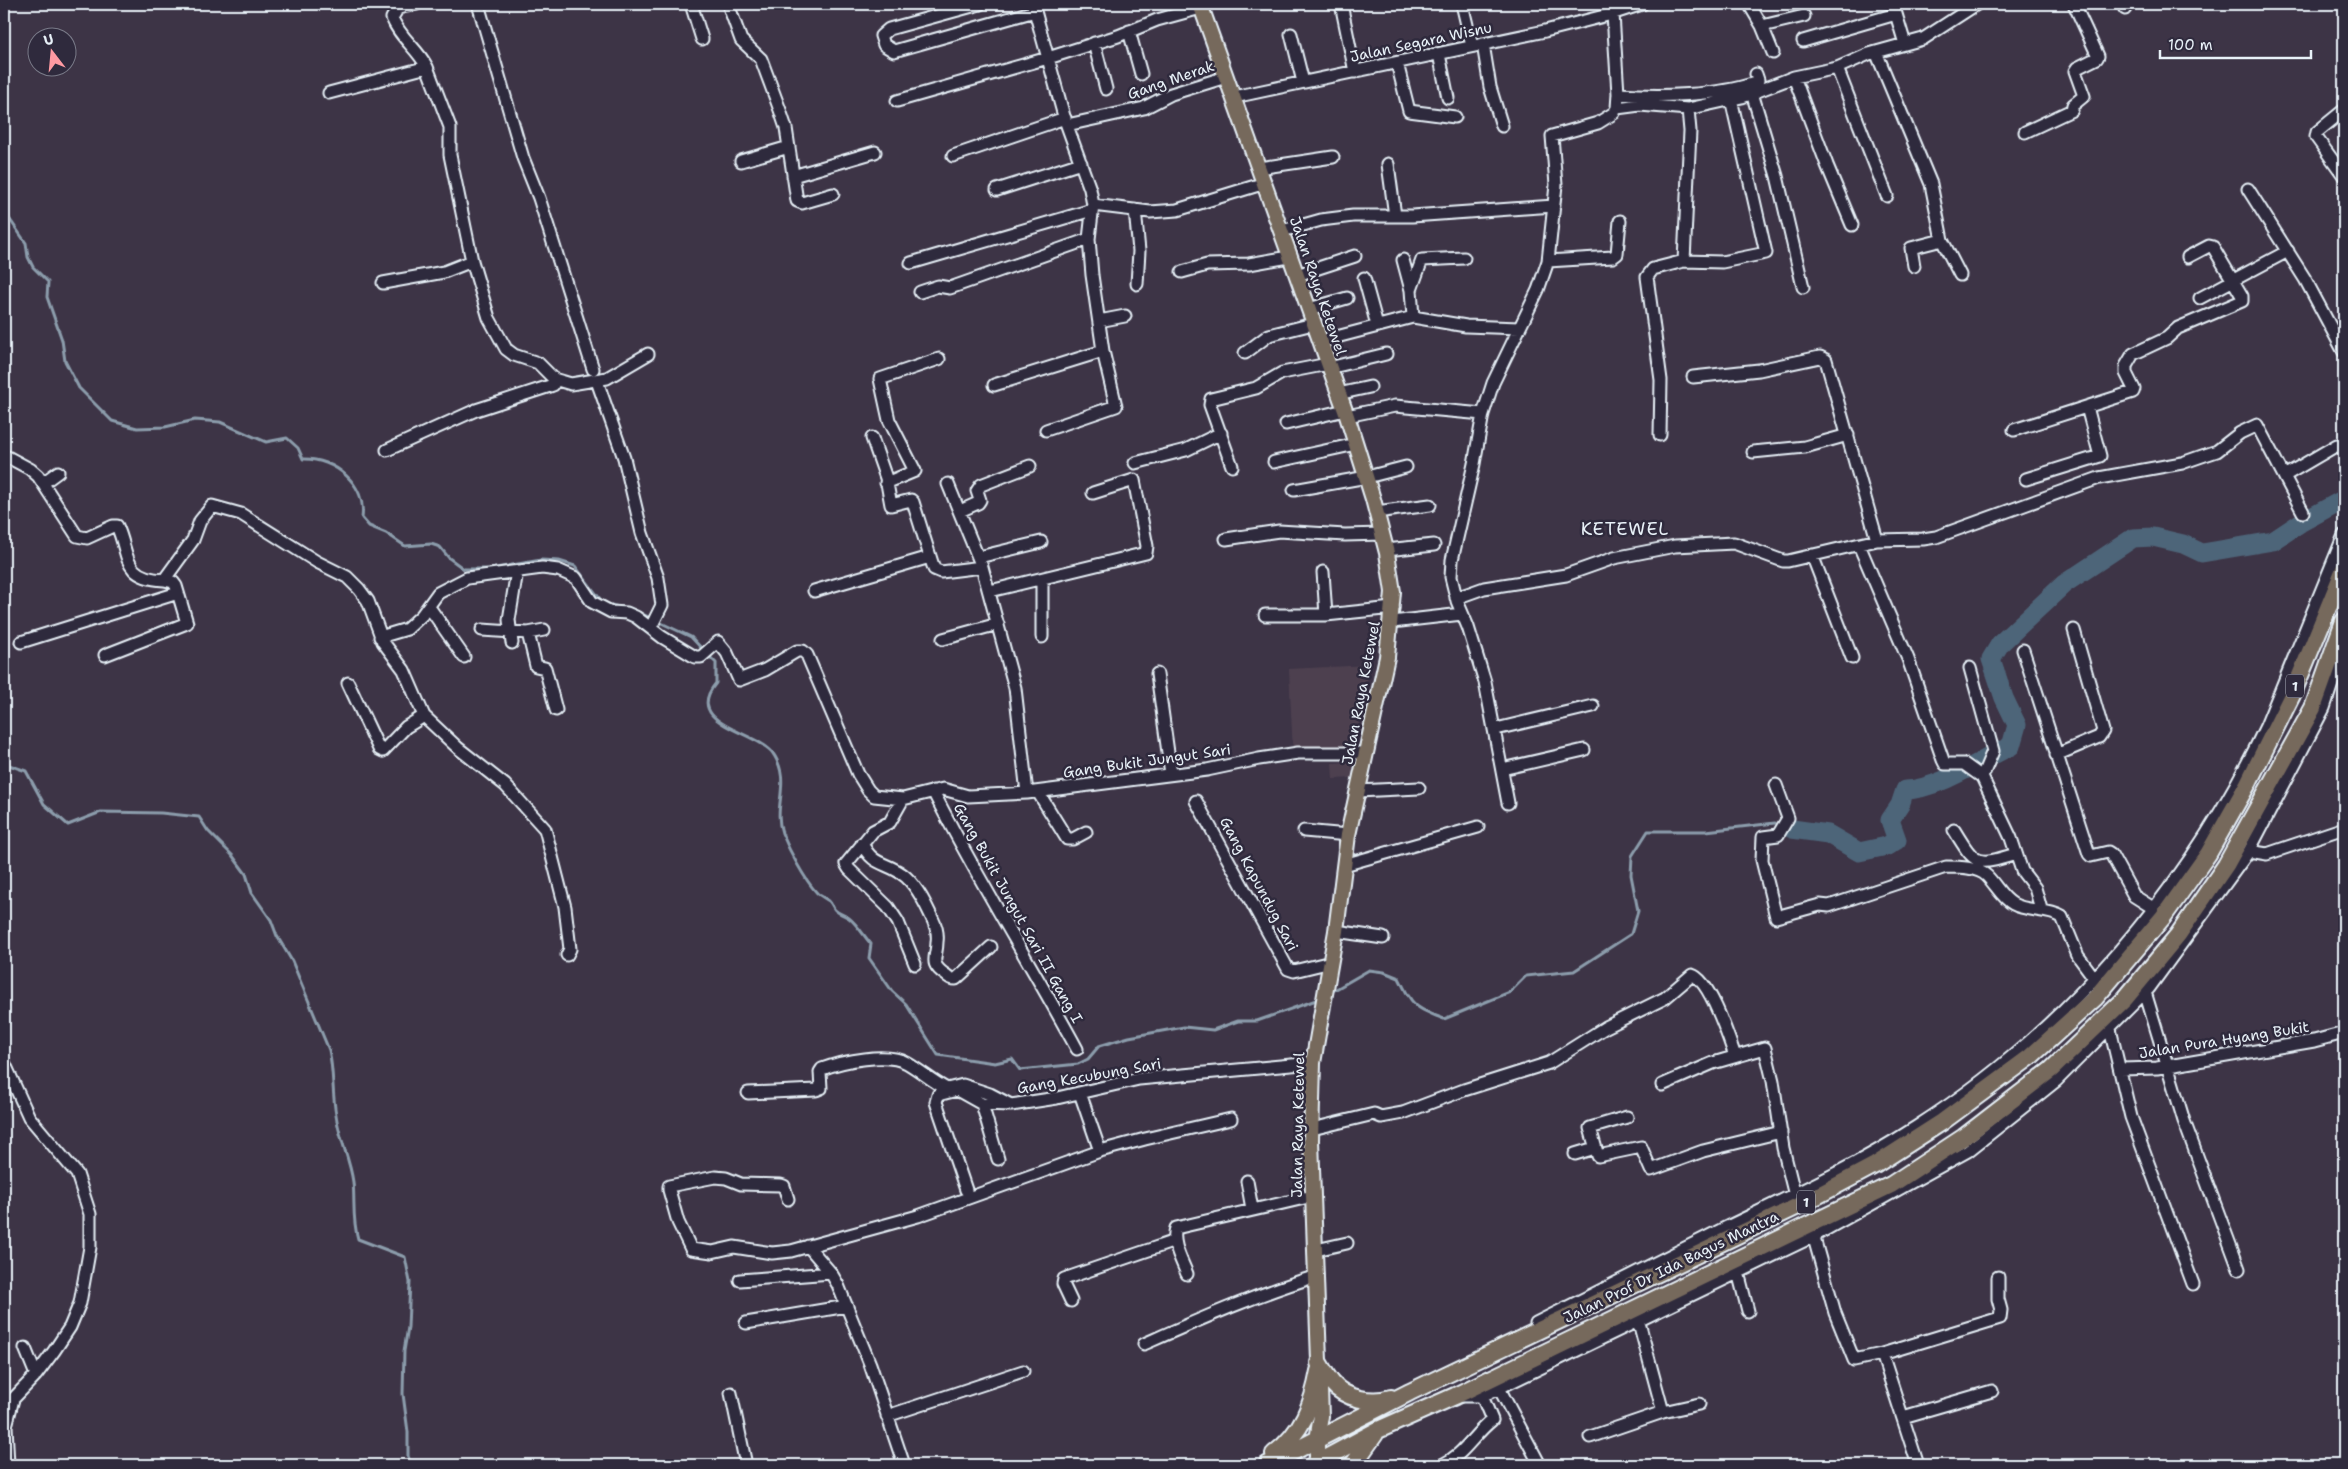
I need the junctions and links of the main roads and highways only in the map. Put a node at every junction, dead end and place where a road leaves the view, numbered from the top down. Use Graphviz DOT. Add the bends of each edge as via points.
graph roads {
  1 [pos="1201,6"];
  2 [pos="2344,569"];
  3 [pos="2344,621"];
  4 [pos="2239,800"];
  5 [pos="2257,808"];
  6 [pos="1319,1367"];
  7 [pos="1410,1392"];
  8 [pos="1378,1430"];
  9 [pos="1323,1437"];
  10 [pos="1322,1463"];
  11 [pos="1258,1465"];
  12 [pos="1267,1465"];
  13 [pos="1353,1465"];
  1 -- 6 [label="main road, Jalan Raya Ketewel" via="1346,413 1382,534 1393,592 1387,657 1348,836 1336,931 1312,1063"];
  2 -- 4 [label="highway, 1" via="2292,695"];
  3 -- 5 [label="highway, 1" via="2313,708"];
  4 -- 5 [label="highway"];
  4 -- 7 [label="highway, Jalan Prof Dr Ida Bagus Mantra / 1" via="2208,854 2168,910 2030,1057 1942,1122 1875,1165 1546,1322"];
  5 -- 8 [label="highway, Jalan Prof Dr Ida Bagus Mantra / 1" via="2226,865 2178,934 2125,999 2051,1070 1964,1137 1891,1185 1812,1230"];
  6 -- 7 [label="highway" via="1333,1385 1352,1397 1376,1401"];
  6 -- 9 [label="main road, Jalan Raya Ketewel"];
  6 -- 11 [label="highway" via="1312,1401 1296,1432 1282,1448"];
  7 -- 9 [label="highway, Jalan Prof Dr Ida Bagus Mantra / 1"];
  8 -- 10 [label="highway, Jalan Prof Dr Ida Bagus Mantra / 1"];
  8 -- 13 [label="highway"];
  9 -- 10 [label="main road, Jalan Raya Ketewel"];
  9 -- 12 [label="highway, Jalan Prof Dr Ida Bagus Mantra / 1"];
}
